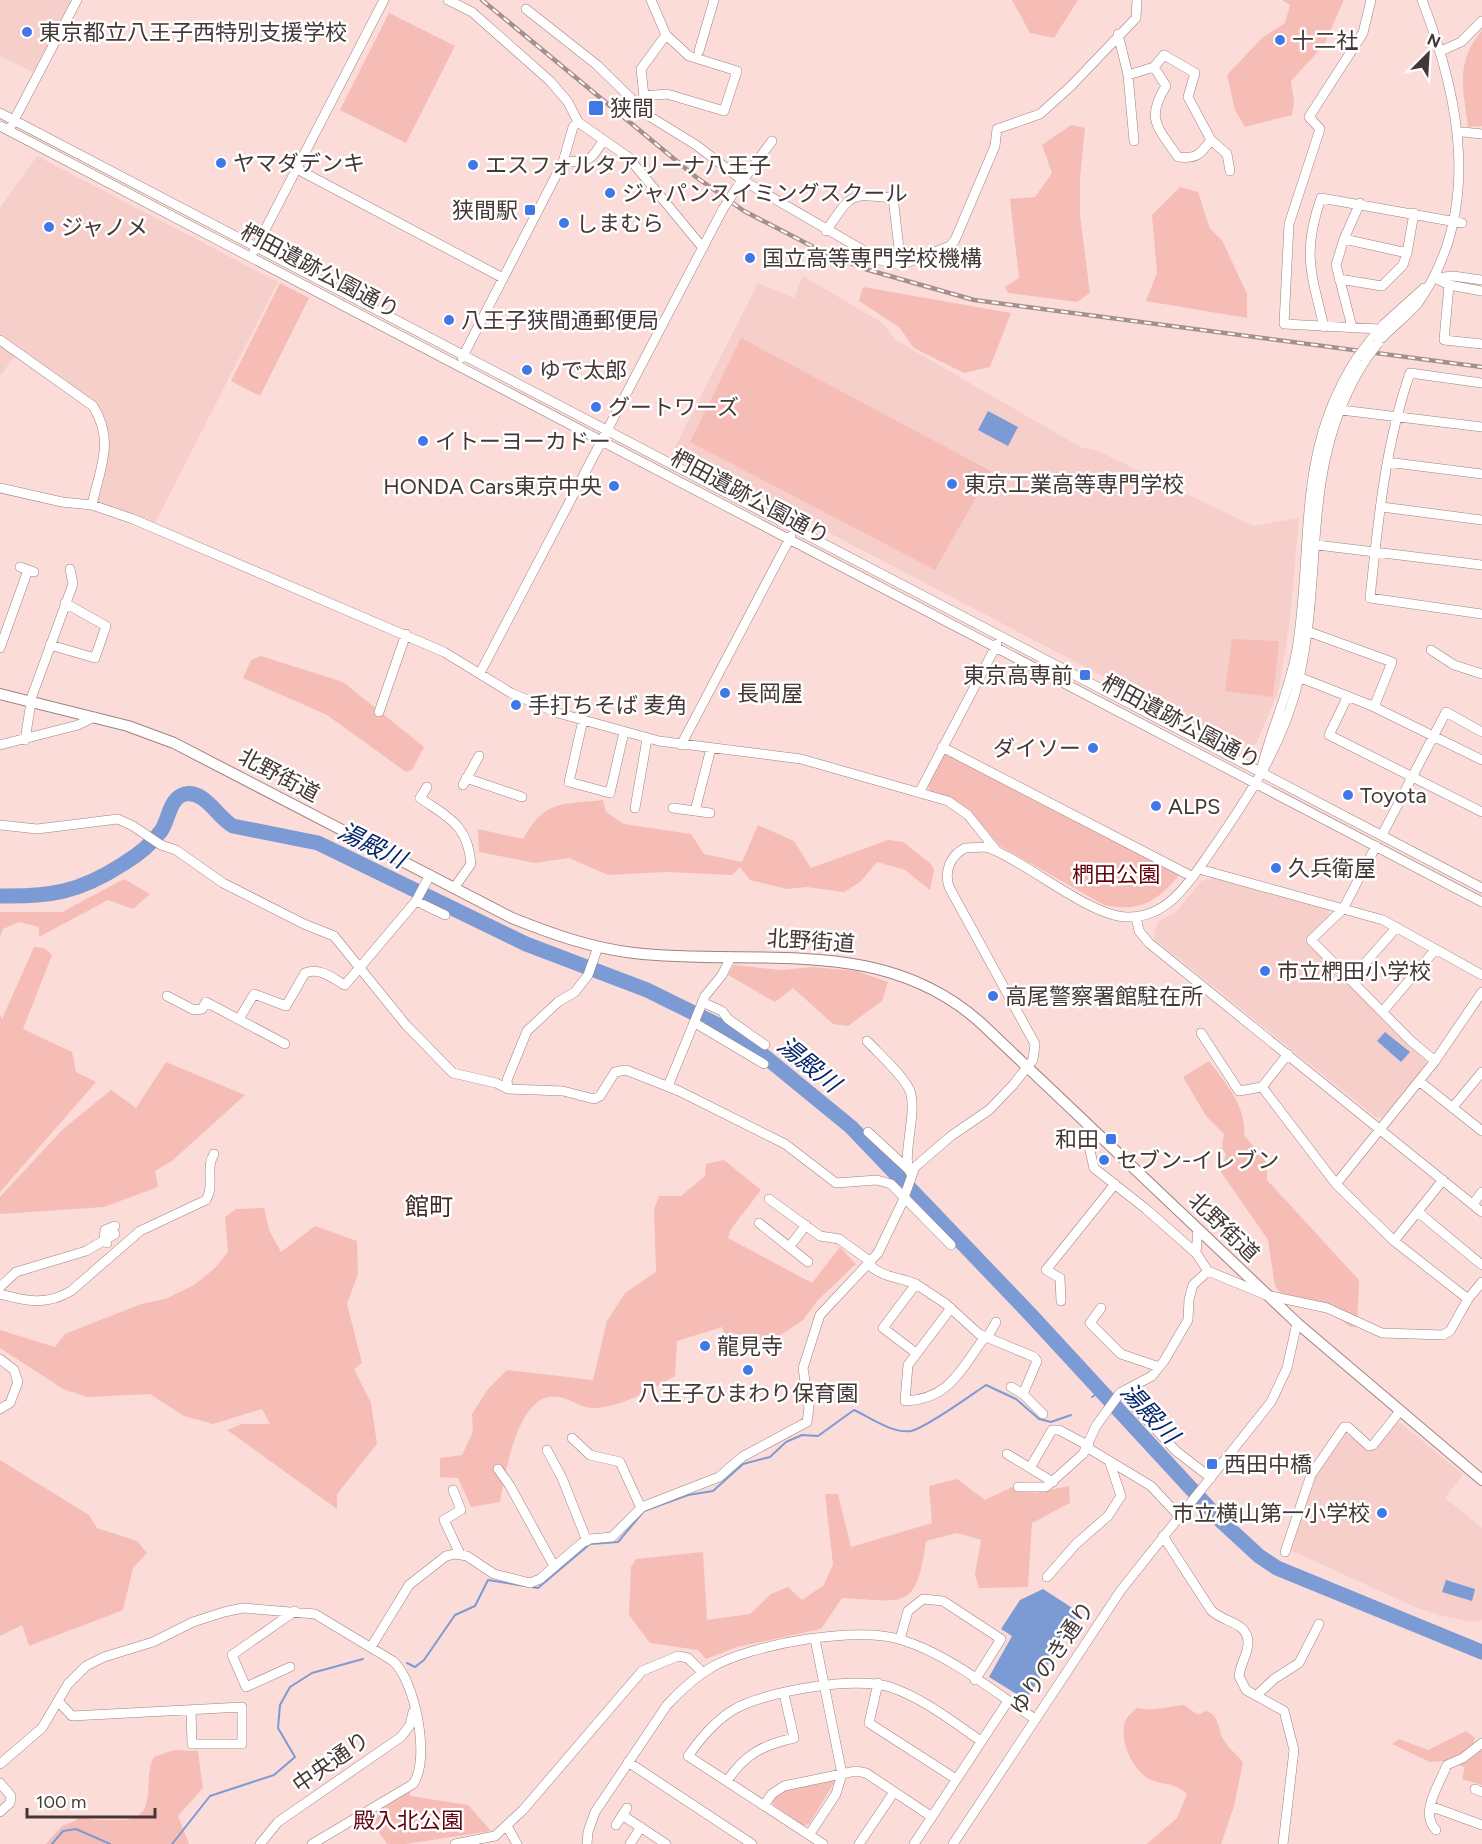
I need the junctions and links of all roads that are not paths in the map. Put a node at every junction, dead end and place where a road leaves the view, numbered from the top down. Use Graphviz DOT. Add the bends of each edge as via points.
graph roads {
  1 [pos="77,0"];
  2 [pos="384,0"];
  3 [pos="448,0"];
  4 [pos="651,0"];
  5 [pos="714,0"];
  6 [pos="1137,0"];
  7 [pos="1371,0"];
  8 [pos="1422,0"];
  9 [pos="526,9"];
  10 [pos="1482,21"];
  11 [pos="1118,34"];
  12 [pos="666,35"];
  13 [pos="699,51"];
  14 [pos="1442,51"];
  15 [pos="1154,67"];
  16 [pos="1128,75"];
  17 [pos="644,96"];
  18 [pos="637,104"];
  19 [pos="0,113"];
  20 [pos="14,120"];
  21 [pos="578,122"];
  22 [pos="4,128"];
  23 [pos="1463,132"];
  24 [pos="1482,134"];
  25 [pos="603,140"];
  26 [pos="1211,140"];
  27 [pos="772,141"];
  28 [pos="1134,141"];
  29 [pos="563,162"];
  30 [pos="297,169"];
  31 [pos="1230,171"];
  32 [pos="740,183"];
  33 [pos="1360,203"];
  34 [pos="1414,213"];
  35 [pos="1462,223"];
  36 [pos="826,231"];
  37 [pos="1344,239"];
  38 [pos="256,247"];
  39 [pos="703,248"];
  40 [pos="1407,253"];
  41 [pos="250,257"];
  42 [pos="901,265"];
  43 [pos="503,278"];
  44 [pos="1435,278"];
  45 [pos="1339,279"];
  46 [pos="1482,280"];
  47 [pos="1449,285"];
  48 [pos="1482,291"];
  49 [pos="1324,327"];
  50 [pos="1352,327"];
  51 [pos="1382,332"];
  52 [pos="0,340"];
  53 [pos="1482,344"];
  54 [pos="463,355"];
  55 [pos="458,366"];
  56 [pos="1482,383"];
  57 [pos="1334,409"];
  58 [pos="1395,416"];
  59 [pos="1482,427"];
  60 [pos="607,430"];
  61 [pos="601,441"];
  62 [pos="1387,462"];
  63 [pos="1482,474"];
  64 [pos="0,488"];
  65 [pos="92,505"];
  66 [pos="1382,507"];
  67 [pos="1482,520"];
  68 [pos="794,528"];
  69 [pos="789,539"];
  70 [pos="1310,544"];
  71 [pos="1374,554"];
  72 [pos="1482,565"];
  73 [pos="70,569"];
  74 [pos="27,570"];
  75 [pos="65,603"];
  76 [pos="1482,614"];
  77 [pos="1303,630"];
  78 [pos="406,634"];
  79 [pos="1001,636"];
  80 [pos="50,645"];
  81 [pos="995,647"];
  82 [pos="0,648"];
  83 [pos="1431,650"];
  84 [pos="480,673"];
  85 [pos="1482,674"];
  86 [pos="1295,676"];
  87 [pos="0,694"];
  88 [pos="1348,696"];
  89 [pos="31,701"];
  90 [pos="1374,707"];
  91 [pos="379,712"];
  92 [pos="94,717"];
  93 [pos="583,720"];
  94 [pos="624,732"];
  95 [pos="1482,732"];
  96 [pos="1434,736"];
  97 [pos="647,739"];
  98 [pos="25,740"];
  99 [pos="0,745"];
  100 [pos="681,745"];
  101 [pos="942,747"];
  102 [pos="711,748"];
  103 [pos="479,756"];
  104 [pos="1482,760"];
  105 [pos="1261,772"];
  106 [pos="1412,775"];
  107 [pos="1255,783"];
  108 [pos="427,786"];
  109 [pos="919,793"];
  110 [pos="522,797"];
  111 [pos="635,808"];
  112 [pos="673,808"];
  113 [pos="695,811"];
  114 [pos="1482,812"];
  115 [pos="710,813"];
  116 [pos="0,825"];
  117 [pos="1382,835"];
  118 [pos="1376,846"];
  119 [pos="998,852"];
  120 [pos="1196,873"];
  121 [pos="430,876"];
  122 [pos="454,888"];
  123 [pos="1482,888"];
  124 [pos="417,900"];
  125 [pos="1482,902"];
  126 [pos="1343,909"];
  127 [pos="445,915"];
  128 [pos="1136,917"];
  129 [pos="1396,928"];
  130 [pos="598,947"];
  131 [pos="1435,950"];
  132 [pos="730,957"];
  133 [pos="361,967"];
  134 [pos="1482,975"];
  135 [pos="1351,979"];
  136 [pos="1482,992"];
  137 [pos="167,996"];
  138 [pos="701,1004"];
  139 [pos="1383,1011"];
  140 [pos="239,1019"];
  141 [pos="696,1022"];
  142 [pos="1201,1033"];
  143 [pos="867,1041"];
  144 [pos="285,1044"];
  145 [pos="765,1045"];
  146 [pos="1288,1054"];
  147 [pos="1435,1061"];
  148 [pos="764,1064"];
  149 [pos="1028,1069"];
  150 [pos="1482,1072"];
  151 [pos="1419,1081"];
  152 [pos="668,1086"];
  153 [pos="1262,1086"];
  154 [pos="508,1089"];
  155 [pos="1453,1107"];
  156 [pos="1380,1129"];
  157 [pos="1092,1131"];
  158 [pos="1482,1131"];
  159 [pos="868,1132"];
  160 [pos="214,1154"];
  161 [pos="910,1174"];
  162 [pos="1443,1180"];
  163 [pos="1115,1184"];
  164 [pos="1336,1184"];
  165 [pos="1482,1192"];
  166 [pos="905,1194"];
  167 [pos="769,1198"];
  168 [pos="1473,1204"];
  169 [pos="1418,1212"];
  170 [pos="1482,1212"];
  171 [pos="759,1223"];
  172 [pos="806,1226"];
  173 [pos="1198,1229"];
  174 [pos="115,1230"];
  175 [pos="104,1240"];
  176 [pos="1394,1241"];
  177 [pos="951,1245"];
  178 [pos="790,1246"];
  179 [pos="114,1252"];
  180 [pos="1196,1253"];
  181 [pos="808,1262"];
  182 [pos="870,1263"];
  183 [pos="1482,1265"];
  184 [pos="1208,1271"];
  185 [pos="1482,1282"];
  186 [pos="916,1284"];
  187 [pos="0,1287"];
  188 [pos="0,1294"];
  189 [pos="1266,1295"];
  190 [pos="1468,1299"];
  191 [pos="1061,1301"];
  192 [pos="951,1308"];
  193 [pos="1101,1308"];
  194 [pos="996,1322"];
  195 [pos="1297,1323"];
  196 [pos="986,1338"];
  197 [pos="916,1353"];
  198 [pos="0,1359"];
  199 [pos="1159,1367"];
  200 [pos="1011,1387"];
  201 [pos="1120,1393"];
  202 [pos="1023,1394"];
  203 [pos="0,1409"];
  204 [pos="1400,1411"];
  205 [pos="1043,1414"];
  206 [pos="572,1438"];
  207 [pos="1088,1447"];
  208 [pos="547,1450"];
  209 [pos="1007,1454"];
  210 [pos="1110,1463"];
  211 [pos="1030,1468"];
  212 [pos="498,1469"];
  213 [pos="1211,1478"];
  214 [pos="1482,1480"];
  215 [pos="1053,1482"];
  216 [pos="1018,1487"];
  217 [pos="453,1490"];
  218 [pos="641,1508"];
  219 [pos="1179,1516"];
  220 [pos="1163,1536"];
  221 [pos="587,1541"];
  222 [pos="1285,1552"];
  223 [pos="460,1554"];
  224 [pos="554,1566"];
  225 [pos="1047,1577"];
  226 [pos="295,1611"];
  227 [pos="1319,1624"];
  228 [pos="814,1639"];
  229 [pos="900,1639"];
  230 [pos="371,1647"];
  231 [pos="290,1667"];
  232 [pos="703,1673"];
  233 [pos="975,1680"];
  234 [pos="878,1683"];
  235 [pos="824,1686"];
  236 [pos="784,1694"];
  237 [pos="1257,1695"];
  238 [pos="58,1701"];
  239 [pos="1008,1701"];
  240 [pos="414,1707"];
  241 [pos="191,1710"];
  242 [pos="1035,1719"];
  243 [pos="981,1741"];
  244 [pos="1482,1743"];
  245 [pos="628,1762"];
  246 [pos="0,1764"];
  247 [pos="842,1774"];
  248 [pos="956,1779"];
  249 [pos="727,1781"];
  250 [pos="0,1783"];
  251 [pos="894,1792"];
  252 [pos="764,1805"];
  253 [pos="1430,1806"];
  254 [pos="0,1812"];
  255 [pos="932,1817"];
  256 [pos="616,1825"];
  257 [pos="1482,1825"];
  258 [pos="507,1826"];
  259 [pos="641,1827"];
  260 [pos="1436,1830"];
  261 [pos="809,1835"];
  262 [pos="260,1844"];
  263 [pos="312,1844"];
  264 [pos="455,1844"];
  265 [pos="517,1844"];
  266 [pos="587,1844"];
  267 [pos="630,1844"];
  268 [pos="666,1844"];
  269 [pos="752,1844"];
  270 [pos="823,1844"];
  271 [pos="859,1844"];
  272 [pos="914,1844"];
  273 [pos="954,1844"];
  274 [pos="1283,1844"];
  1 -- 20 [label="street"];
  2 -- 30 [label="street"];
  3 -- 21 [label="street" via="472,12 550,81 568,102"];
  4 -- 12 [label="street"];
  5 -- 13 [label="street"];
  6 -- 11 [label="street" via="1136,18"];
  7 -- 49 [label="street" via="1363,33 1309,117 1320,129 1289,224 1284,324"];
  8 -- 14 [label="street"];
  9 -- 18 [label="street" via="597,64"];
  10 -- 14 [label="street" via="1461,42"];
  11 -- 16 [label="street"];
  11 -- 42 [label="street" via="1071,87 1040,114 997,129 995,146 955,240 950,246"];
  12 -- 17 [label="street" via="640,69"];
  12 -- 17 [label="street" via="689,56 737,71 724,111 667,94"];
  14 -- 23 [label="street"];
  15 -- 16 [label="street"];
  15 -- 26 [label="street" via="1164,55 1196,73 1188,97"];
  15 -- 26 [label="street" via="1166,86 1154,105 1157,126 1178,157 1194,158"];
  16 -- 28 [label="street"];
  17 -- 18 [label="street"];
  18 -- 32 [label="street" via="649,116 696,145"];
  19 -- 20 [label="street, 椚田遺跡公園通り"];
  20 -- 22 [label="street"];
  20 -- 38 [label="street, 椚田遺跡公園通り"];
  21 -- 25 [label="street"];
  21 -- 29 [label="street"];
  22 -- 41 [label="street, 椚田遺跡公園通り"];
  23 -- 24 [label="street"];
  23 -- 35 [label="street" via="1467,181"];
  25 -- 29 [label="street" via="590,160"];
  25 -- 39 [label="street" via="628,157"];
  26 -- 31 [label="street" via="1227,154"];
  27 -- 32 [label="street"];
  29 -- 43 [label="street"];
  30 -- 38 [label="street"];
  30 -- 43 [label="street"];
  32 -- 36 [label="street"];
  32 -- 39 [label="street, bridge"];
  33 -- 34 [label="street"];
  33 -- 37 [label="street"];
  33 -- 49 [label="street" via="1322,198 1312,225 1308,260"];
  34 -- 35 [label="street"];
  34 -- 40 [label="street"];
  35 -- 44 [label="street"];
  36 -- 42 [label="street" via="880,260"];
  36 -- 42 [label="street" via="849,198 893,198"];
  37 -- 40 [label="street"];
  37 -- 45 [label="street" via="1336,265"];
  38 -- 41 [label="street"];
  38 -- 54 [label="street, 椚田遺跡公園通り"];
  39 -- 60 [label="street"];
  40 -- 45 [label="street" via="1403,265 1382,286"];
  41 -- 55 [label="street, 椚田遺跡公園通り"];
  43 -- 54 [label="street"];
  44 -- 46 [label="street"];
  44 -- 47 [label="street"];
  44 -- 51 [label="street"];
  45 -- 50 [label="street"];
  47 -- 48 [label="street"];
  47 -- 53 [label="street" via="1444,340"];
  49 -- 50 [label="street"];
  50 -- 51 [label="street"];
  51 -- 57 [label="street, bridge" via="1361,358"];
  52 -- 65 [label="street" via="93,406 103,422 105,448"];
  54 -- 55 [label="street"];
  54 -- 60 [label="street, 椚田遺跡公園通り"];
  55 -- 61 [label="street, 椚田遺跡公園通り"];
  56 -- 58 [label="street" via="1410,373"];
  57 -- 58 [label="street"];
  57 -- 70 [label="street" via="1314,461"];
  58 -- 59 [label="street"];
  58 -- 62 [label="street"];
  60 -- 61 [label="street"];
  60 -- 68 [label="street, 椚田遺跡公園通り"];
  61 -- 69 [label="street, 椚田遺跡公園通り"];
  61 -- 84 [label="street"];
  62 -- 63 [label="street"];
  62 -- 66 [label="street"];
  64 -- 65 [label="street"];
  65 -- 78 [label="street"];
  66 -- 67 [label="street"];
  66 -- 71 [label="street"];
  68 -- 69 [label="street"];
  68 -- 79 [label="street, 椚田遺跡公園通り"];
  69 -- 81 [label="street, 椚田遺跡公園通り"];
  69 -- 100 [label="street"];
  70 -- 71 [label="street"];
  70 -- 77 [label="street"];
  71 -- 72 [label="street"];
  71 -- 76 [label="street" via="1370,598"];
  73 -- 75 [label="street" via="73,584"];
  74 -- 82 [label="street"];
  75 -- 80 [label="street"];
  75 -- 80 [label="street" via="106,626 99,647 95,658"];
  77 -- 86 [label="street"];
  77 -- 90 [label="street" via="1392,662"];
  78 -- 84 [label="street"];
  78 -- 91 [label="street"];
  79 -- 81 [label="street"];
  79 -- 105 [label="street, 椚田遺跡公園通り"];
  80 -- 89 [label="street"];
  81 -- 101 [label="street"];
  81 -- 107 [label="street, 椚田遺跡公園通り"];
  83 -- 85 [label="street"];
  84 -- 93 [label="street" via="511,693"];
  86 -- 88 [label="street"];
  86 -- 105 [label="street"];
  87 -- 89 [label="main road, 北野街道"];
  88 -- 90 [label="street"];
  88 -- 106 [label="street" via="1329,735"];
  89 -- 92 [label="main road, 北野街道"];
  89 -- 98 [label="street"];
  90 -- 96 [label="street"];
  92 -- 98 [label="street"];
  92 -- 121 [label="main road, 北野街道" via="183,747"];
  93 -- 94 [label="street"];
  93 -- 94 [label="street" via="569,782 610,793"];
  94 -- 97 [label="street"];
  95 -- 96 [label="street" via="1446,712"];
  96 -- 104 [label="street"];
  96 -- 106 [label="street"];
  97 -- 100 [label="street"];
  97 -- 111 [label="street"];
  98 -- 99 [label="street"];
  100 -- 102 [label="street"];
  101 -- 109 [label="street"];
  101 -- 120 [label="street"];
  102 -- 109 [label="street" via="801,759"];
  102 -- 113 [label="street"];
  103 -- 110 [label="street" via="464,781"];
  105 -- 107 [label="street"];
  105 -- 117 [label="street, 椚田遺跡公園通り"];
  106 -- 114 [label="street"];
  106 -- 117 [label="street"];
  107 -- 118 [label="street, 椚田遺跡公園通り"];
  107 -- 120 [label="street"];
  108 -- 122 [label="street" via="420,798 458,824 467,841 471,864"];
  109 -- 119 [label="street" via="961,809"];
  112 -- 113 [label="street"];
  113 -- 115 [label="street"];
  116 -- 133 [label="street" via="37,829 118,819 176,850 223,883 329,933"];
  117 -- 123 [label="street, 椚田遺跡公園通り"];
  118 -- 125 [label="street, 椚田遺跡公園通り"];
  118 -- 126 [label="street"];
  119 -- 128 [label="street" via="1105,912"];
  119 -- 149 [label="street" via="980,846 963,849 950,862 947,880 1035,1044"];
  120 -- 126 [label="street"];
  120 -- 128 [label="street" via="1171,902"];
  121 -- 122 [label="main road, 北野街道"];
  121 -- 124 [label="street"];
  122 -- 130 [label="main road, 北野街道" via="545,932"];
  124 -- 127 [label="street"];
  124 -- 133 [label="street"];
  126 -- 129 [label="street" via="1383,920"];
  126 -- 135 [label="street" via="1311,940"];
  128 -- 146 [label="street" via="1139,932 1149,943"];
  129 -- 131 [label="street"];
  129 -- 135 [label="street"];
  130 -- 132 [label="main road, 北野街道" via="645,954"];
  130 -- 154 [label="street" via="588,975 575,992 527,1031 507,1080"];
  131 -- 134 [label="street"];
  131 -- 139 [label="street"];
  132 -- 138 [label="street"];
  132 -- 149 [label="main road, 北野街道" via="841,961 900,974 959,1006"];
  133 -- 140 [label="street" via="345,985 318,970 305,973 286,1006 254,994"];
  133 -- 154 [label="street" via="406,1025 450,1071"];
  135 -- 139 [label="street"];
  136 -- 147 [label="street"];
  137 -- 140 [label="street" via="194,1010 202,1009 206,1002"];
  138 -- 141 [label="street"];
  138 -- 145 [label="street" via="722,1011"];
  139 -- 147 [label="street"];
  140 -- 144 [label="street"];
  141 -- 148 [label="street"];
  141 -- 152 [label="street"];
  142 -- 153 [label="street" via="1239,1091"];
  143 -- 161 [label="street" via="910,1090 913,1122 906,1161"];
  146 -- 153 [label="street"];
  146 -- 156 [label="street"];
  147 -- 151 [label="street"];
  149 -- 157 [label="main road, 北野街道"];
  149 -- 161 [label="street" via="988,1110 951,1136"];
  150 -- 155 [label="street"];
  151 -- 155 [label="street"];
  151 -- 156 [label="street"];
  152 -- 154 [label="street" via="621,1069 594,1099 563,1091"];
  152 -- 166 [label="street" via="785,1144 831,1181 843,1184 877,1180"];
  153 -- 164 [label="street"];
  155 -- 158 [label="street"];
  156 -- 162 [label="street"];
  156 -- 164 [label="street"];
  157 -- 163 [label="street" via="1087,1138 1094,1168"];
  157 -- 173 [label="main road, 北野街道"];
  159 -- 161 [label="street"];
  160 -- 179 [label="street" via="211,1189 201,1203 140,1231"];
  161 -- 166 [label="street"];
  162 -- 168 [label="street"];
  162 -- 169 [label="street"];
  163 -- 180 [label="street"];
  163 -- 191 [label="street" via="1046,1270 1060,1278"];
  164 -- 176 [label="street"];
  165 -- 168 [label="street"];
  166 -- 177 [label="street"];
  166 -- 182 [label="street"];
  167 -- 172 [label="street"];
  168 -- 170 [label="street"];
  169 -- 176 [label="street"];
  169 -- 183 [label="street"];
  171 -- 178 [label="street"];
  172 -- 178 [label="street"];
  172 -- 182 [label="street" via="820,1236 839,1239"];
  173 -- 180 [label="street"];
  173 -- 189 [label="main road, 北野街道"];
  174 -- 175 [label="street"];
  175 -- 179 [label="street"];
  175 -- 187 [label="street" via="86,1251 16,1272"];
  176 -- 190 [label="street"];
  178 -- 181 [label="street"];
  179 -- 188 [label="street" via="58,1298 35,1302"];
  180 -- 184 [label="street"];
  182 -- 186 [label="street" via="882,1275"];
  182 -- 218 [label="street" via="818,1319 803,1368 809,1413 804,1425 742,1457 719,1477"];
  184 -- 189 [label="street"];
  184 -- 199 [label="street" via="1193,1285 1186,1325"];
  185 -- 190 [label="street"];
  186 -- 192 [label="street"];
  186 -- 197 [label="street" via="883,1328"];
  189 -- 190 [label="street" via="1327,1308 1382,1333 1433,1336 1450,1331"];
  189 -- 195 [label="main road, 北野街道"];
  192 -- 196 [label="street"];
  192 -- 197 [label="street"];
  193 -- 199 [label="street" via="1090,1323 1121,1354"];
  194 -- 196 [label="street"];
  195 -- 204 [label="main road, 北野街道"];
  195 -- 213 [label="street" via="1287,1368 1275,1395"];
  196 -- 197 [label="street" via="943,1391 927,1399 905,1401 908,1365"];
  196 -- 202 [label="street" via="1036,1359"];
  198 -- 203 [label="street" via="14,1370 18,1382 10,1403"];
  199 -- 201 [label="street" via="1152,1376"];
  200 -- 202 [label="street"];
  201 -- 207 [label="street" via="1107,1409"];
  201 -- 213 [label="street" via="1176,1451"];
  202 -- 205 [label="street"];
  204 -- 214 [label="main road, 北野街道"];
  204 -- 222 [label="street" via="1373,1445 1344,1427 1311,1475"];
  206 -- 218 [label="street" via="590,1455 620,1462"];
  207 -- 210 [label="street"];
  207 -- 211 [label="street" via="1052,1430"];
  207 -- 215 [label="street"];
  208 -- 221 [label="street"];
  209 -- 211 [label="street"];
  210 -- 219 [label="street" via="1150,1486"];
  210 -- 225 [label="street" via="1120,1496 1108,1516"];
  211 -- 215 [label="street"];
  212 -- 224 [label="street"];
  213 -- 219 [label="street, ゆりのき通り"];
  215 -- 216 [label="street" via="1039,1488"];
  217 -- 223 [label="street" via="460,1510 444,1520"];
  218 -- 221 [label="street" via="612,1537"];
  219 -- 220 [label="street, ゆりのき通り"];
  220 -- 237 [label="street" via="1211,1610 1245,1632 1248,1644 1239,1676 1246,1690"];
  220 -- 242 [label="street, ゆりのき通り" via="1111,1605"];
  221 -- 224 [label="street"];
  223 -- 224 [label="street" via="494,1574 530,1583"];
  223 -- 230 [label="street" via="446,1556 409,1585"];
  226 -- 230 [label="street" via="321,1616"];
  226 -- 231 [label="street" via="232,1655 246,1687"];
  226 -- 238 [label="street" via="237,1609 193,1622 153,1642 91,1663 72,1679"];
  227 -- 237 [label="street" via="1299,1663"];
  228 -- 229 [label="street" via="857,1633"];
  228 -- 232 [label="street" via="748,1653"];
  228 -- 235 [label="street"];
  229 -- 233 [label="street" via="935,1654"];
  229 -- 233 [label="street" via="908,1611 923,1599 943,1601 1001,1639"];
  230 -- 240 [label="street" via="404,1672"];
  232 -- 245 [label="street" via="666,1705"];
  232 -- 258 [label="street" via="688,1658 678,1656 636,1675 533,1801"];
  233 -- 239 [label="street"];
  234 -- 235 [label="street"];
  234 -- 243 [label="street" via="914,1697"];
  234 -- 248 [label="street" via="869,1723"];
  235 -- 236 [label="street"];
  235 -- 247 [label="street"];
  236 -- 249 [label="street" via="794,1738 751,1752"];
  236 -- 249 [label="street" via="735,1709 708,1729 688,1756"];
  237 -- 274 [label="street" via="1284,1712 1292,1734 1294,1749"];
  238 -- 241 [label="street" via="72,1716"];
  238 -- 246 [label="street" via="42,1728"];
  239 -- 242 [label="street"];
  239 -- 243 [label="street"];
  240 -- 262 [label="street, 中央通り" via="410,1725 401,1737 274,1825"];
  240 -- 263 [label="street" via="422,1750 415,1782"];
  241 -- 241 [label="street" via="242,1707 242,1744 192,1744"];
  242 -- 273 [label="street, ゆりのき通り"];
  243 -- 248 [label="street"];
  244 -- 253 [label="street" via="1464,1758 1447,1765"];
  245 -- 266 [label="street" via="595,1812"];
  245 -- 269 [label="street"];
  247 -- 251 [label="street" via="866,1773"];
  247 -- 252 [label="street" via="784,1786"];
  247 -- 261 [label="street" via="836,1794"];
  248 -- 255 [label="street"];
  249 -- 252 [label="street"];
  250 -- 254 [label="street" via="11,1796 10,1803"];
  251 -- 255 [label="street"];
  251 -- 271 [label="street"];
  252 -- 261 [label="street"];
  253 -- 257 [label="street"];
  253 -- 260 [label="street" via="1428,1823"];
  255 -- 272 [label="street"];
  256 -- 259 [label="street" via="625,1811"];
  258 -- 264 [label="street" via="486,1839"];
  258 -- 265 [label="street"];
  259 -- 267 [label="street"];
  259 -- 268 [label="street"];
  261 -- 270 [label="street"];
}
